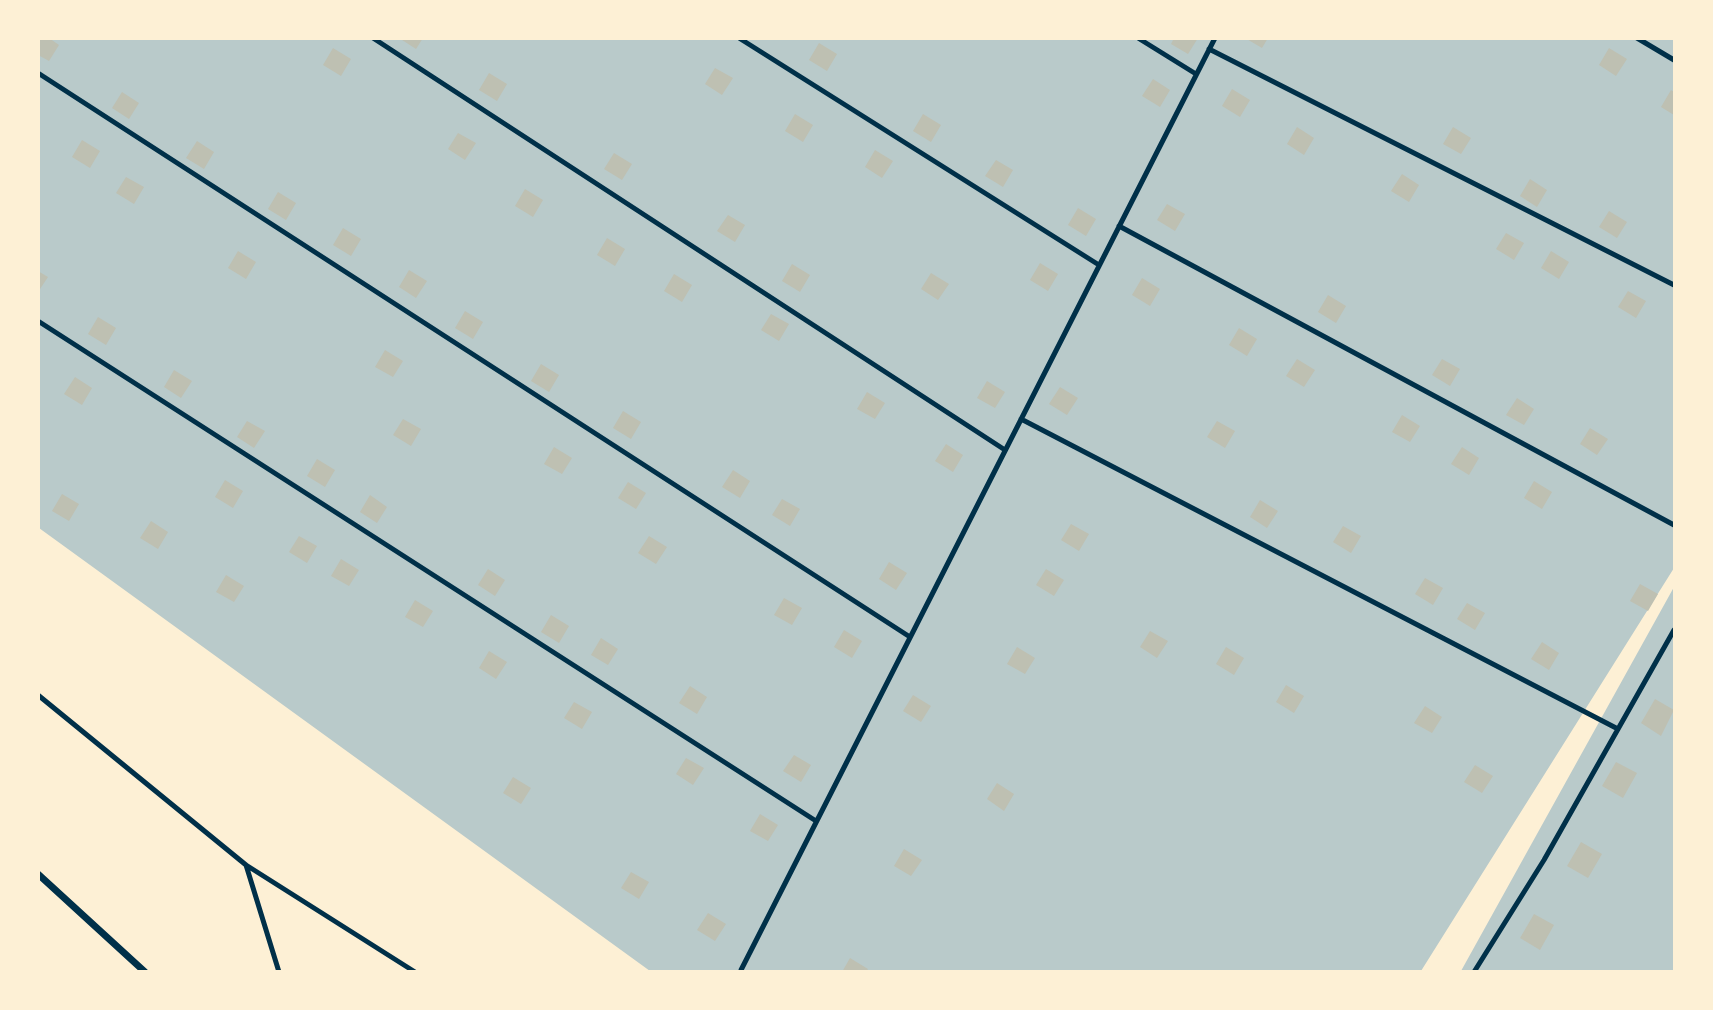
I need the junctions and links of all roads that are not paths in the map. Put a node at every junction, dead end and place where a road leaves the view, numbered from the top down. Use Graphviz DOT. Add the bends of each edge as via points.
graph roads {
  1 [pos="373,38"];
  2 [pos="739,38"];
  3 [pos="1138,38"];
  4 [pos="1214,38"];
  5 [pos="1637,38"];
  6 [pos="1209,49"];
  7 [pos="1675,60"];
  8 [pos="38,74"];
  9 [pos="1196,74"];
  10 [pos="1119,226"];
  11 [pos="1099,265"];
  12 [pos="1675,285"];
  13 [pos="38,321"];
  14 [pos="1021,419"];
  15 [pos="1005,450"];
  16 [pos="1675,525"];
  17 [pos="1675,630"];
  18 [pos="910,637"];
  19 [pos="38,695"];
  20 [pos="1618,729"];
  21 [pos="816,821"];
  22 [pos="246,865"];
  23 [pos="38,874"];
  24 [pos="145,971"];
  25 [pos="279,971"];
  26 [pos="415,971"];
  27 [pos="742,971"];
  28 [pos="1474,971"];
  1 -- 15 [label="lane"];
  2 -- 11 [label="lane"];
  3 -- 9 [label="lane"];
  4 -- 6 [label="lane"];
  5 -- 7 [label="lane"];
  6 -- 9 [label="lane"];
  6 -- 12 [label="lane"];
  8 -- 18 [label="lane"];
  9 -- 10 [label="lane"];
  10 -- 11 [label="lane"];
  10 -- 16 [label="lane"];
  11 -- 14 [label="lane"];
  13 -- 21 [label="lane"];
  14 -- 15 [label="lane"];
  14 -- 20 [label="lane"];
  15 -- 18 [label="lane"];
  17 -- 20 [label="lane"];
  18 -- 21 [label="lane"];
  19 -- 22 [label="lane"];
  20 -- 28 [label="lane"];
  21 -- 27 [label="lane"];
  22 -- 25 [label="lane"];
  22 -- 26 [label="lane"];
  23 -- 24 [label="street"];
}
